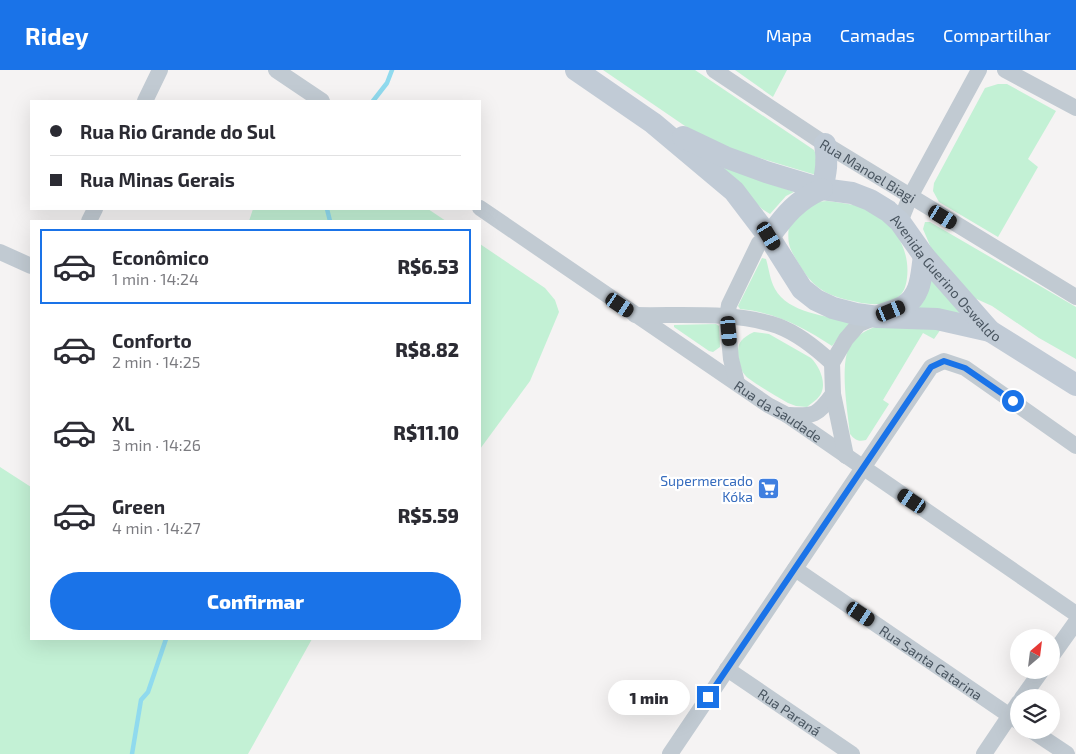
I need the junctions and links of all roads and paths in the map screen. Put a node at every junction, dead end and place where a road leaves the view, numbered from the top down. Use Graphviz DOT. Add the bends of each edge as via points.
graph roads {
  1 [pos="160,70"];
  2 [pos="276,70"];
  3 [pos="576,70"];
  4 [pos="714,70"];
  5 [pos="979,70"];
  6 [pos="1005,70"];
  7 [pos="145,100"];
  8 [pos="321,100"];
  9 [pos="1076,108"];
  10 [pos="653,123"];
  11 [pos="825,144"];
  12 [pos="822,189"];
  13 [pos="910,197"];
  14 [pos="481,209"];
  15 [pos="900,222"];
  16 [pos="769,236"];
  17 [pos="0,252"];
  18 [pos="924,256"];
  19 [pos="30,266"];
  20 [pos="1076,297"];
  21 [pos="635,315"];
  22 [pos="728,317"];
  23 [pos="878,317"];
  24 [pos="990,331"];
  25 [pos="832,363"];
  26 [pos="737,383"];
  27 [pos="1076,385"];
  28 [pos="833,394"];
  29 [pos="787,415"];
  30 [pos="1076,446"];
  31 [pos="846,456"];
  32 [pos="862,467"];
  33 [pos="795,569"];
  34 [pos="1076,614"];
  35 [pos="1076,622"];
  36 [pos="1060,644"];
  37 [pos="727,669"];
  38 [pos="1010,716"];
  39 [pos="1010,724"];
  40 [pos="1044,739"];
  41 [pos="670,754"];
  42 [pos="852,754"];
  43 [pos="984,754"];
  44 [pos="1067,754"];
  1 -- 7 [label="street"];
  2 -- 8 [label="street"];
  3 -- 10 [label="main road, Avenida Guerino Oswaldo"];
  4 -- 11 [label="street, Rua Manoel Biagi"];
  5 -- 13 [label="street"];
  6 -- 9 [label="street"];
  10 -- 12 [label="main road, Avenida Guerino Oswaldo" via="725,156"];
  10 -- 16 [label="main road, Avenida Guerino Oswaldo" via="734,191"];
  11 -- 12 [label="main road" via="827,170"];
  11 -- 13 [label="street, Rua Manoel Biagi"];
  12 -- 15 [label="main road, Avenida Guerino Oswaldo" via="852,193 870,200"];
  12 -- 16 [label="main road" via="788,212"];
  13 -- 15 [label="street"];
  13 -- 20 [label="street, Rua Manoel Biagi"];
  14 -- 21 [label="street, Rua da Saudade"];
  15 -- 18 [label="main road, Avenida Guerino Oswaldo"];
  16 -- 22 [label="street" via="759,242 729,305"];
  16 -- 23 [label="main road, Avenida Guerino Oswaldo" via="802,289 816,300 833,308"];
  17 -- 19 [label="street"];
  18 -- 23 [label="main road" via="920,286 914,297 905,306"];
  18 -- 24 [label="main road, Avenida Guerino Oswaldo"];
  21 -- 22 [label="street"];
  21 -- 26 [label="street, Rua da Saudade"];
  22 -- 25 [label="street" via="778,326 815,347"];
  22 -- 26 [label="street" via="731,360"];
  23 -- 24 [label="main road, Avenida Guerino Oswaldo" via="937,319"];
  23 -- 25 [label="street" via="859,324"];
  24 -- 27 [label="main road"];
  25 -- 28 [label="street"];
  26 -- 29 [label="street, Rua da Saudade"];
  28 -- 29 [label="street" via="812,416"];
  28 -- 31 [label="street"];
  29 -- 31 [label="street, Rua da Saudade"];
  30 -- 32 [label="street" via="965,368 944,361 931,367"];
  31 -- 32 [label="street, Rua da Saudade"];
  32 -- 33 [label="street"];
  32 -- 34 [label="street, Rua da Saudade"];
  33 -- 37 [label="street"];
  33 -- 38 [label="street, Rua Santa Catarina"];
  35 -- 36 [label="street"];
  37 -- 41 [label="street"];
  37 -- 42 [label="street, Rua Paraná"];
  39 -- 43 [label="street"];
  40 -- 44 [label="street"];
}
